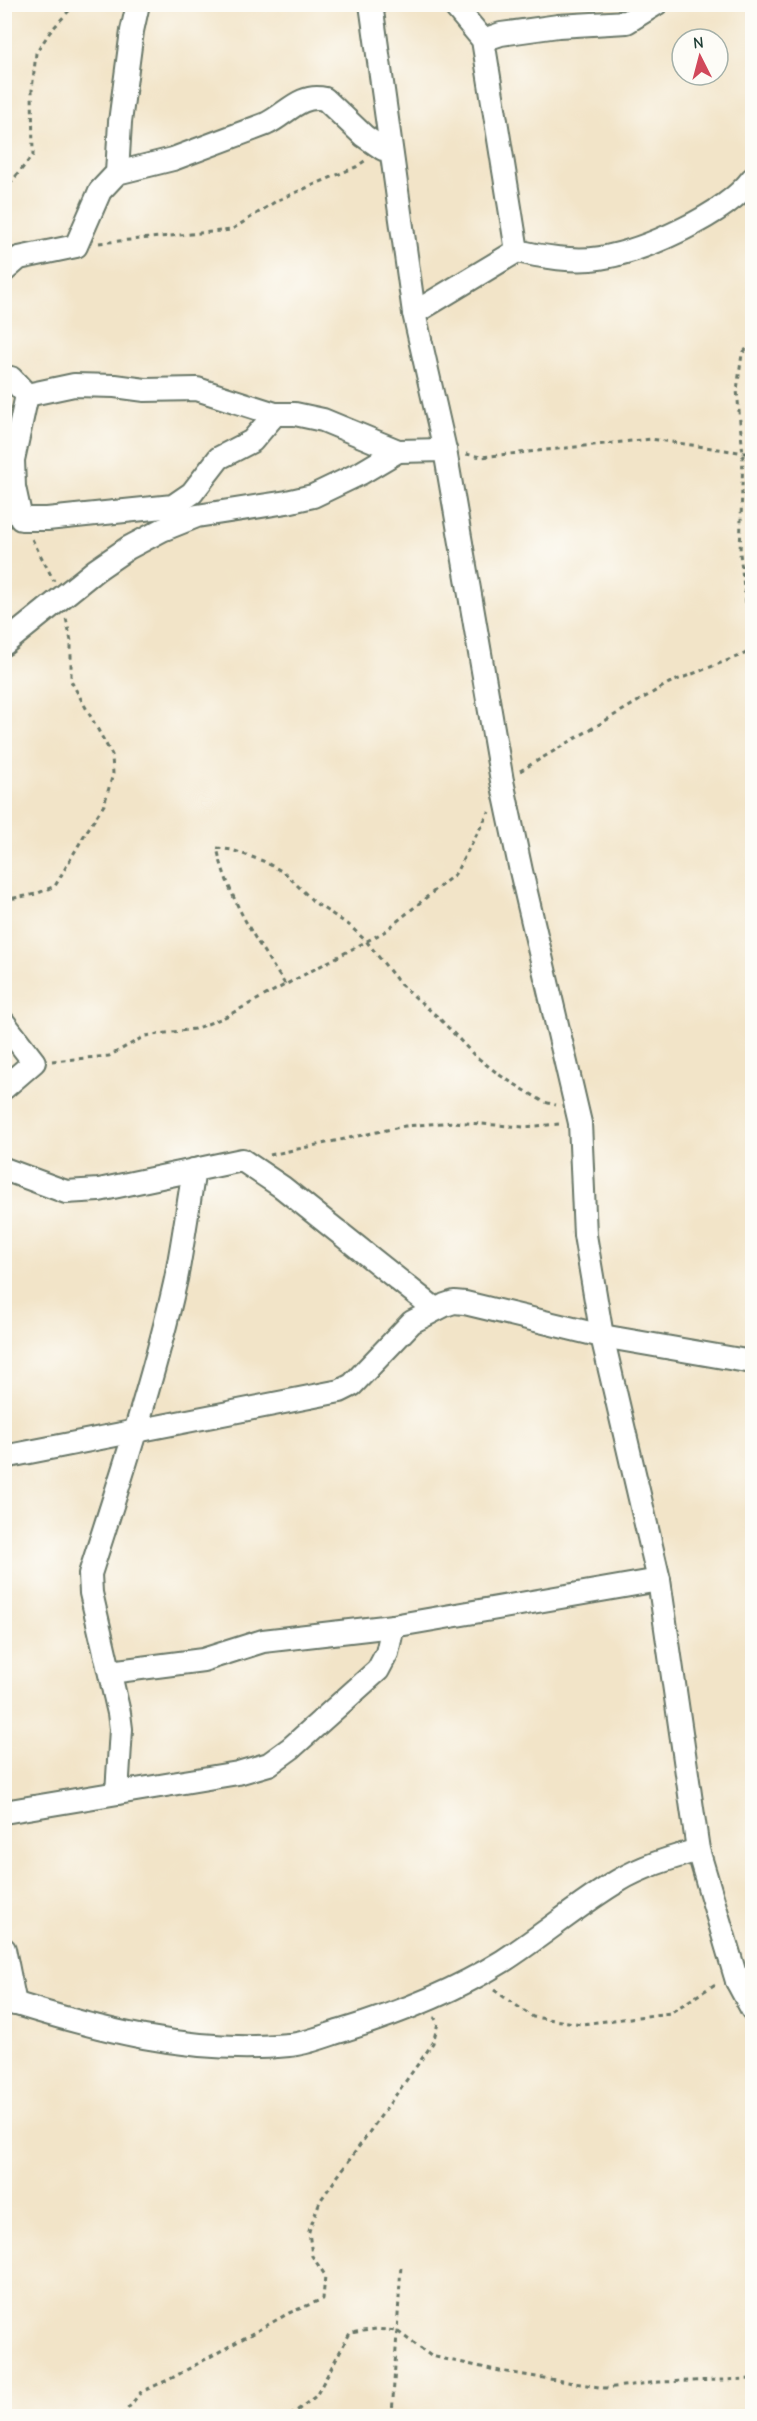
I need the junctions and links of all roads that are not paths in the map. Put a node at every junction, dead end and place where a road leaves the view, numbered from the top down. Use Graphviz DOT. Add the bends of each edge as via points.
graph roads {
  1 [pos="138,4"];
  2 [pos="371,4"];
  3 [pos="453,4"];
  4 [pos="656,4"];
  5 [pos="592,14"];
  6 [pos="483,40"];
  7 [pos="383,149"];
  8 [pos="117,173"];
  9 [pos="753,179"];
  10 [pos="518,251"];
  11 [pos="4,271"];
  12 [pos="414,313"];
  13 [pos="7,373"];
  14 [pos="27,395"];
  15 [pos="274,414"];
  16 [pos="445,450"];
  17 [pos="398,451"];
  18 [pos="4,644"];
  19 [pos="4,1023"];
  20 [pos="4,1088"];
  21 [pos="4,1169"];
  22 [pos="194,1170"];
  23 [pos="435,1309"];
  24 [pos="602,1336"];
  25 [pos="753,1362"];
  26 [pos="135,1432"];
  27 [pos="4,1457"];
  28 [pos="659,1580"];
  29 [pos="393,1626"];
  30 [pos="110,1672"];
  31 [pos="117,1793"];
  32 [pos="4,1812"];
  33 [pos="698,1850"];
  34 [pos="4,1949"];
  35 [pos="745,1979"];
  36 [pos="10,2002"];
  37 [pos="753,2009"];
  1 -- 8 [label="street" via="123,99"];
  2 -- 12 [label="street"];
  3 -- 6 [label="street"];
  4 -- 5 [label="street" via="627,22"];
  5 -- 6 [label="street"];
  6 -- 10 [label="street"];
  7 -- 8 [label="street" via="325,99 316,97 292,106 266,124 173,159"];
  8 -- 11 [label="street" via="100,191 76,246 19,258"];
  9 -- 10 [label="street" via="701,221 645,245 599,259 543,257"];
  10 -- 12 [label="street"];
  12 -- 16 [label="street"];
  13 -- 14 [label="street"];
  14 -- 15 [label="street" via="74,385 197,389"];
  14 -- 15 [label="street" via="13,459 21,519 173,506 192,493 219,458 252,441"];
  15 -- 17 [label="street" via="323,420"];
  16 -- 17 [label="street"];
  16 -- 24 [label="street" via="502,781 578,1113 585,1235"];
  17 -- 18 [label="street" via="313,496 198,516 162,530 128,548 62,595"];
  19 -- 20 [label="street" via="34,1062"];
  21 -- 22 [label="street" via="66,1192 99,1190"];
  22 -- 23 [label="street" via="242,1160 282,1187"];
  22 -- 26 [label="street" via="176,1278"];
  23 -- 24 [label="street" via="454,1302 465,1303"];
  23 -- 26 [label="street" via="412,1322 352,1385 340,1391"];
  24 -- 25 [label="street"];
  24 -- 28 [label="street"];
  26 -- 27 [label="street"];
  26 -- 30 [label="street" via="90,1574"];
  28 -- 29 [label="street"];
  28 -- 33 [label="street"];
  29 -- 30 [label="street" via="263,1641 203,1660"];
  29 -- 31 [label="street" via="387,1653 378,1670 269,1764 238,1773"];
  30 -- 31 [label="street" via="121,1729"];
  31 -- 32 [label="street"];
  33 -- 35 [label="street"];
  33 -- 36 [label="street" via="656,1862 617,1881 502,1961 424,2002 382,2019 291,2045 247,2047 166,2042 87,2025"];
  34 -- 36 [label="street"];
  35 -- 37 [label="street"];
}
